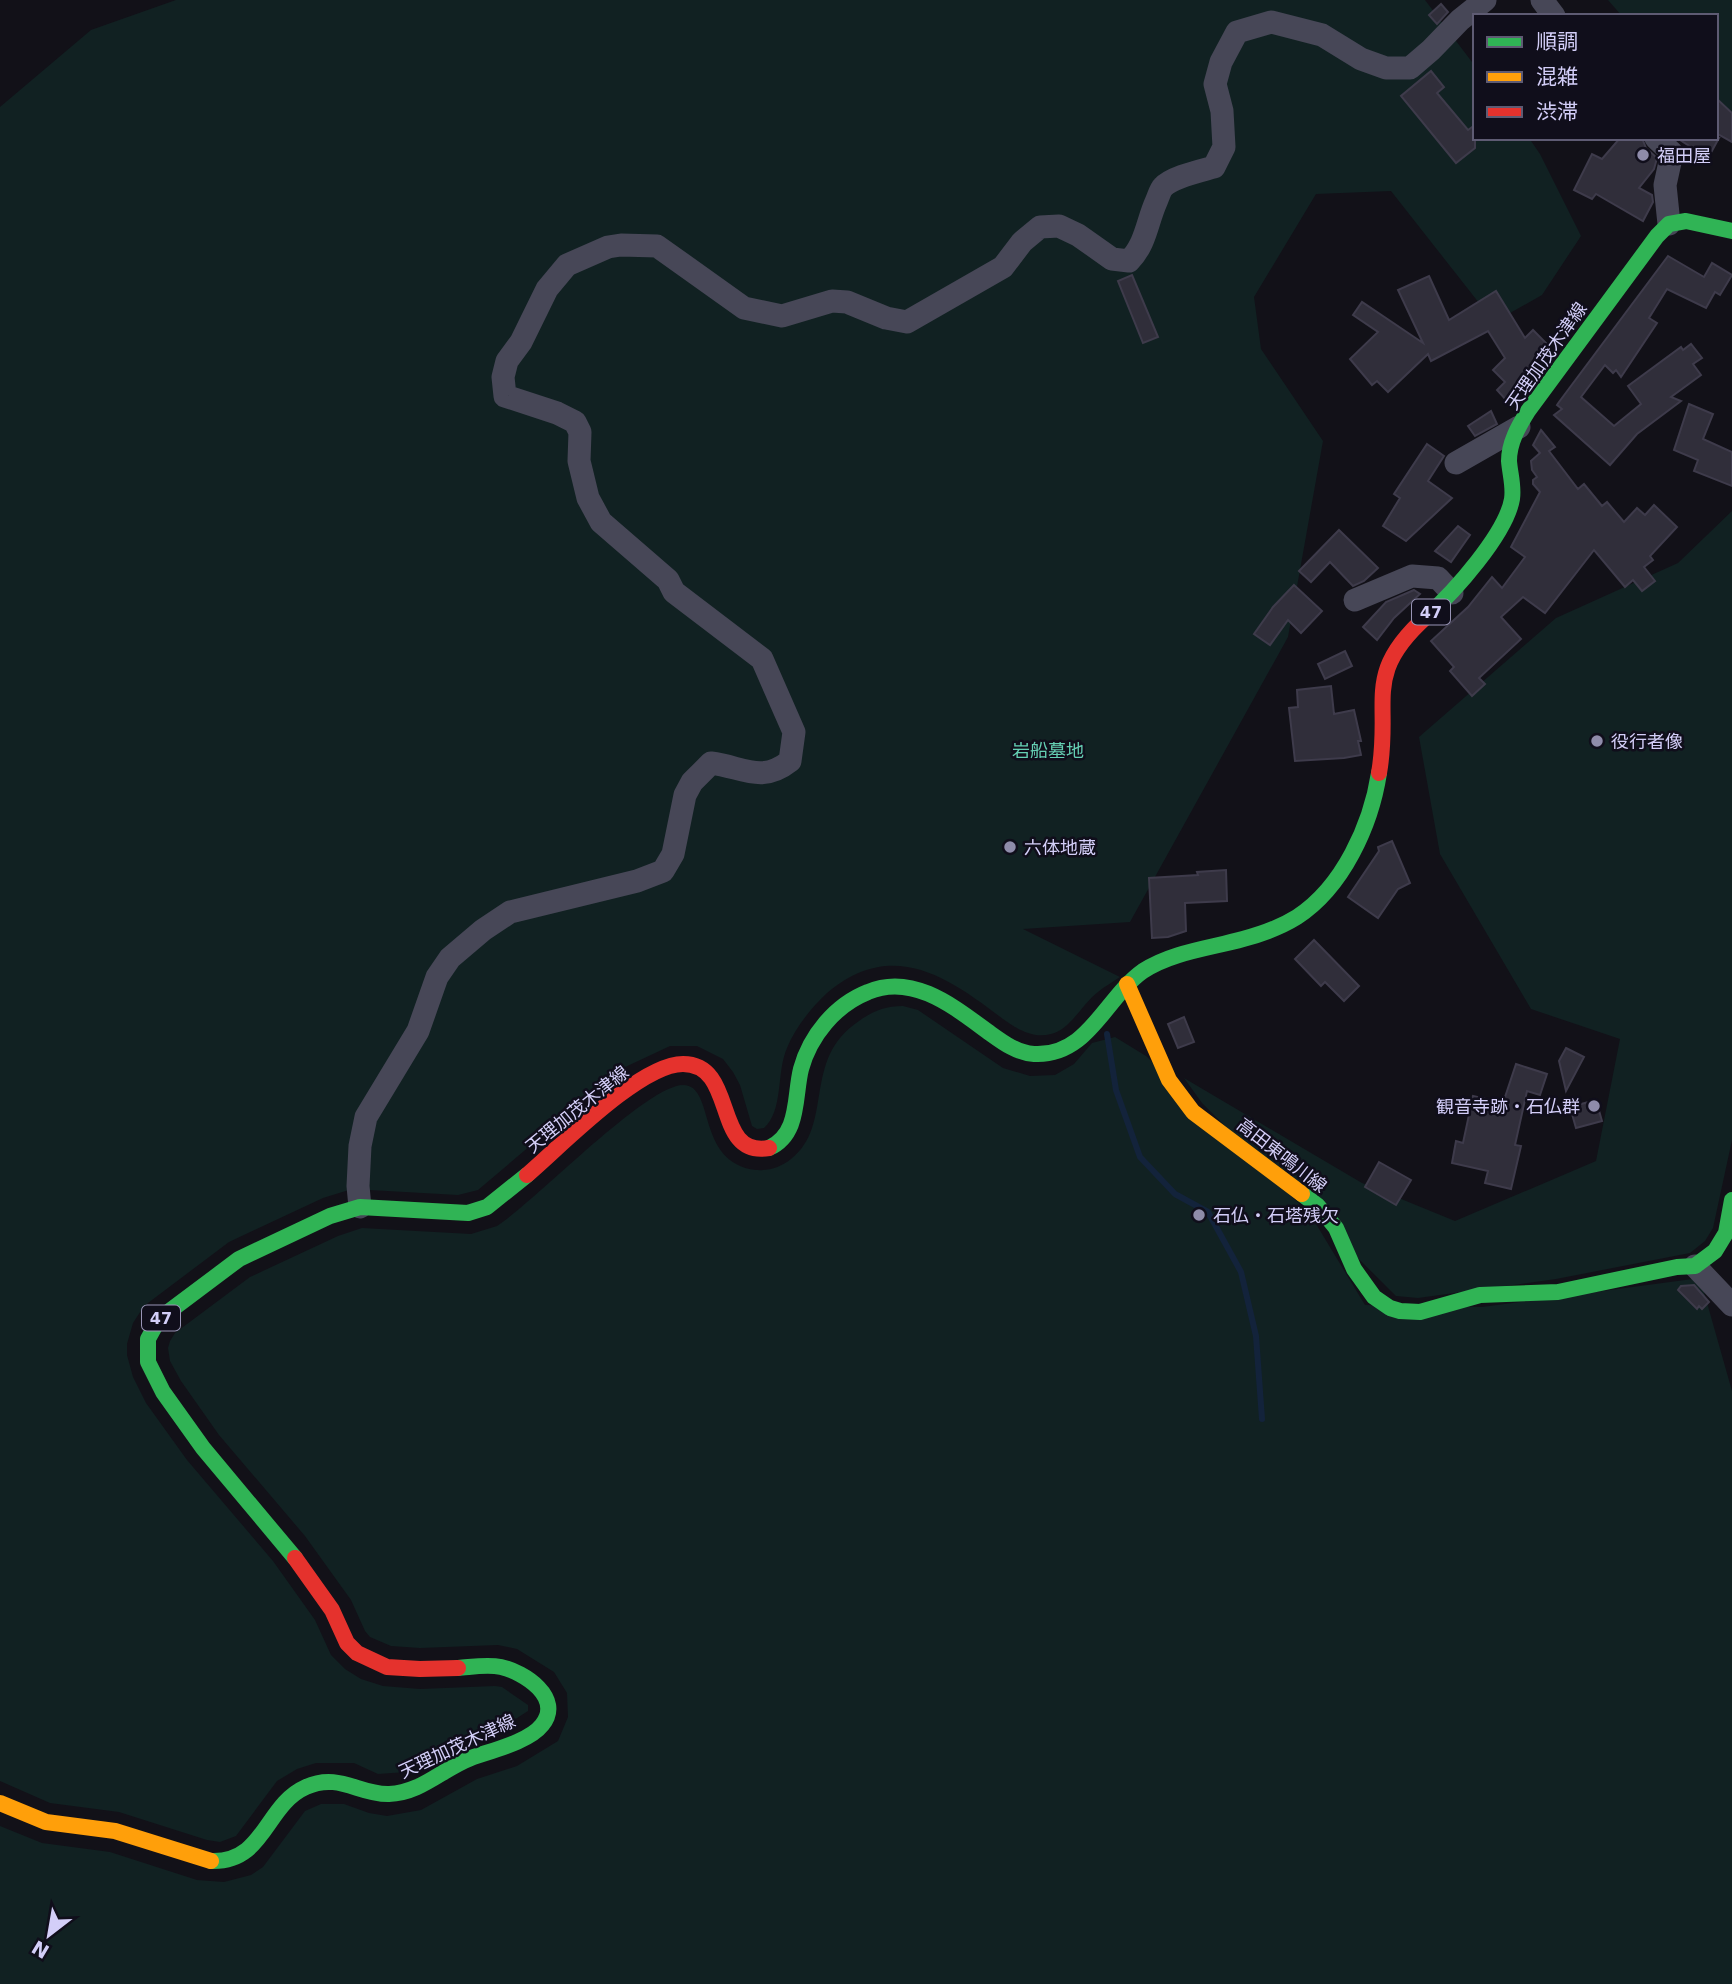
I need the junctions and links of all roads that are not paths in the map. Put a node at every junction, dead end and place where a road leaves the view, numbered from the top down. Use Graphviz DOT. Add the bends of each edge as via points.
graph roads {
  1 [pos="1485,0"];
  2 [pos="1659,140"];
  3 [pos="1669,224"];
  4 [pos="1732,231"];
  5 [pos="1519,428"];
  6 [pos="1456,463"];
  7 [pos="1452,593"];
  8 [pos="1355,600"];
  9 [pos="1127,984"];
  10 [pos="1732,1200"];
  11 [pos="360,1207"];
  12 [pos="1695,1266"];
  13 [pos="1732,1305"];
  14 [pos="0,1803"];
  1 -- 11 [label="street" via="1410,68 1386,68 1322,35 1271,22 1237,32 1215,84 1224,146 1219,157 1214,167 1163,187 1144,240 1129,261 1112,259 1059,226 1040,228 1003,267 907,322 847,302 832,301 782,316 744,308 657,246 608,247 567,265 547,289 507,361 505,396 575,422 588,498 601,522 668,580 674,592 762,659 794,732 790,761 761,774 711,763 685,795 673,854 663,871 510,912 450,958 437,977 418,1031 366,1117 360,1146"];
  2 -- 3 [label="street" via="1672,153 1665,185"];
  3 -- 4 [label="main road" via="1686,220"];
  3 -- 5 [label="main road, 天理加茂木津線 / 47" via="1536,398"];
  5 -- 6 [label="street"];
  5 -- 7 [label="main road, 天理加茂木津線 / 47" via="1509,451 1512,500 1481,556"];
  7 -- 8 [label="street" via="1438,578 1412,576"];
  7 -- 9 [label="main road, 天理加茂木津線 / 47" via="1403,638 1388,664 1381,695 1381,766 1365,822 1342,870 1317,901 1286,924 1246,940 1167,959"];
  9 -- 11 [label="main road, 天理加茂木津線 / 47" via="1080,1039 1062,1052 1042,1055 1012,1048 927,991 905,986 878,988 841,1008 819,1032 805,1056 793,1123 774,1146 752,1148 739,1141 717,1082 701,1068 675,1065 632,1086 487,1207 457,1214"];
  9 -- 12 [label="main road, 高田東鳴川線" via="1169,1080 1193,1112 1318,1206 1336,1228 1354,1269 1374,1297 1390,1308 1420,1312 1480,1295 1558,1292"];
  10 -- 12 [label="main road" via="1726,1233 1715,1251"];
  11 -- 14 [label="main road, 天理加茂木津線 / 47" via="330,1216 239,1259 180,1302 151,1332 146,1346 148,1362 179,1415 289,1549 357,1653 387,1667 509,1669 544,1693 548,1713 542,1726 413,1790 387,1794 349,1783 318,1782 305,1787 290,1795 249,1850 222,1861 115,1831 46,1822"];
  12 -- 13 [label="street"];
}
